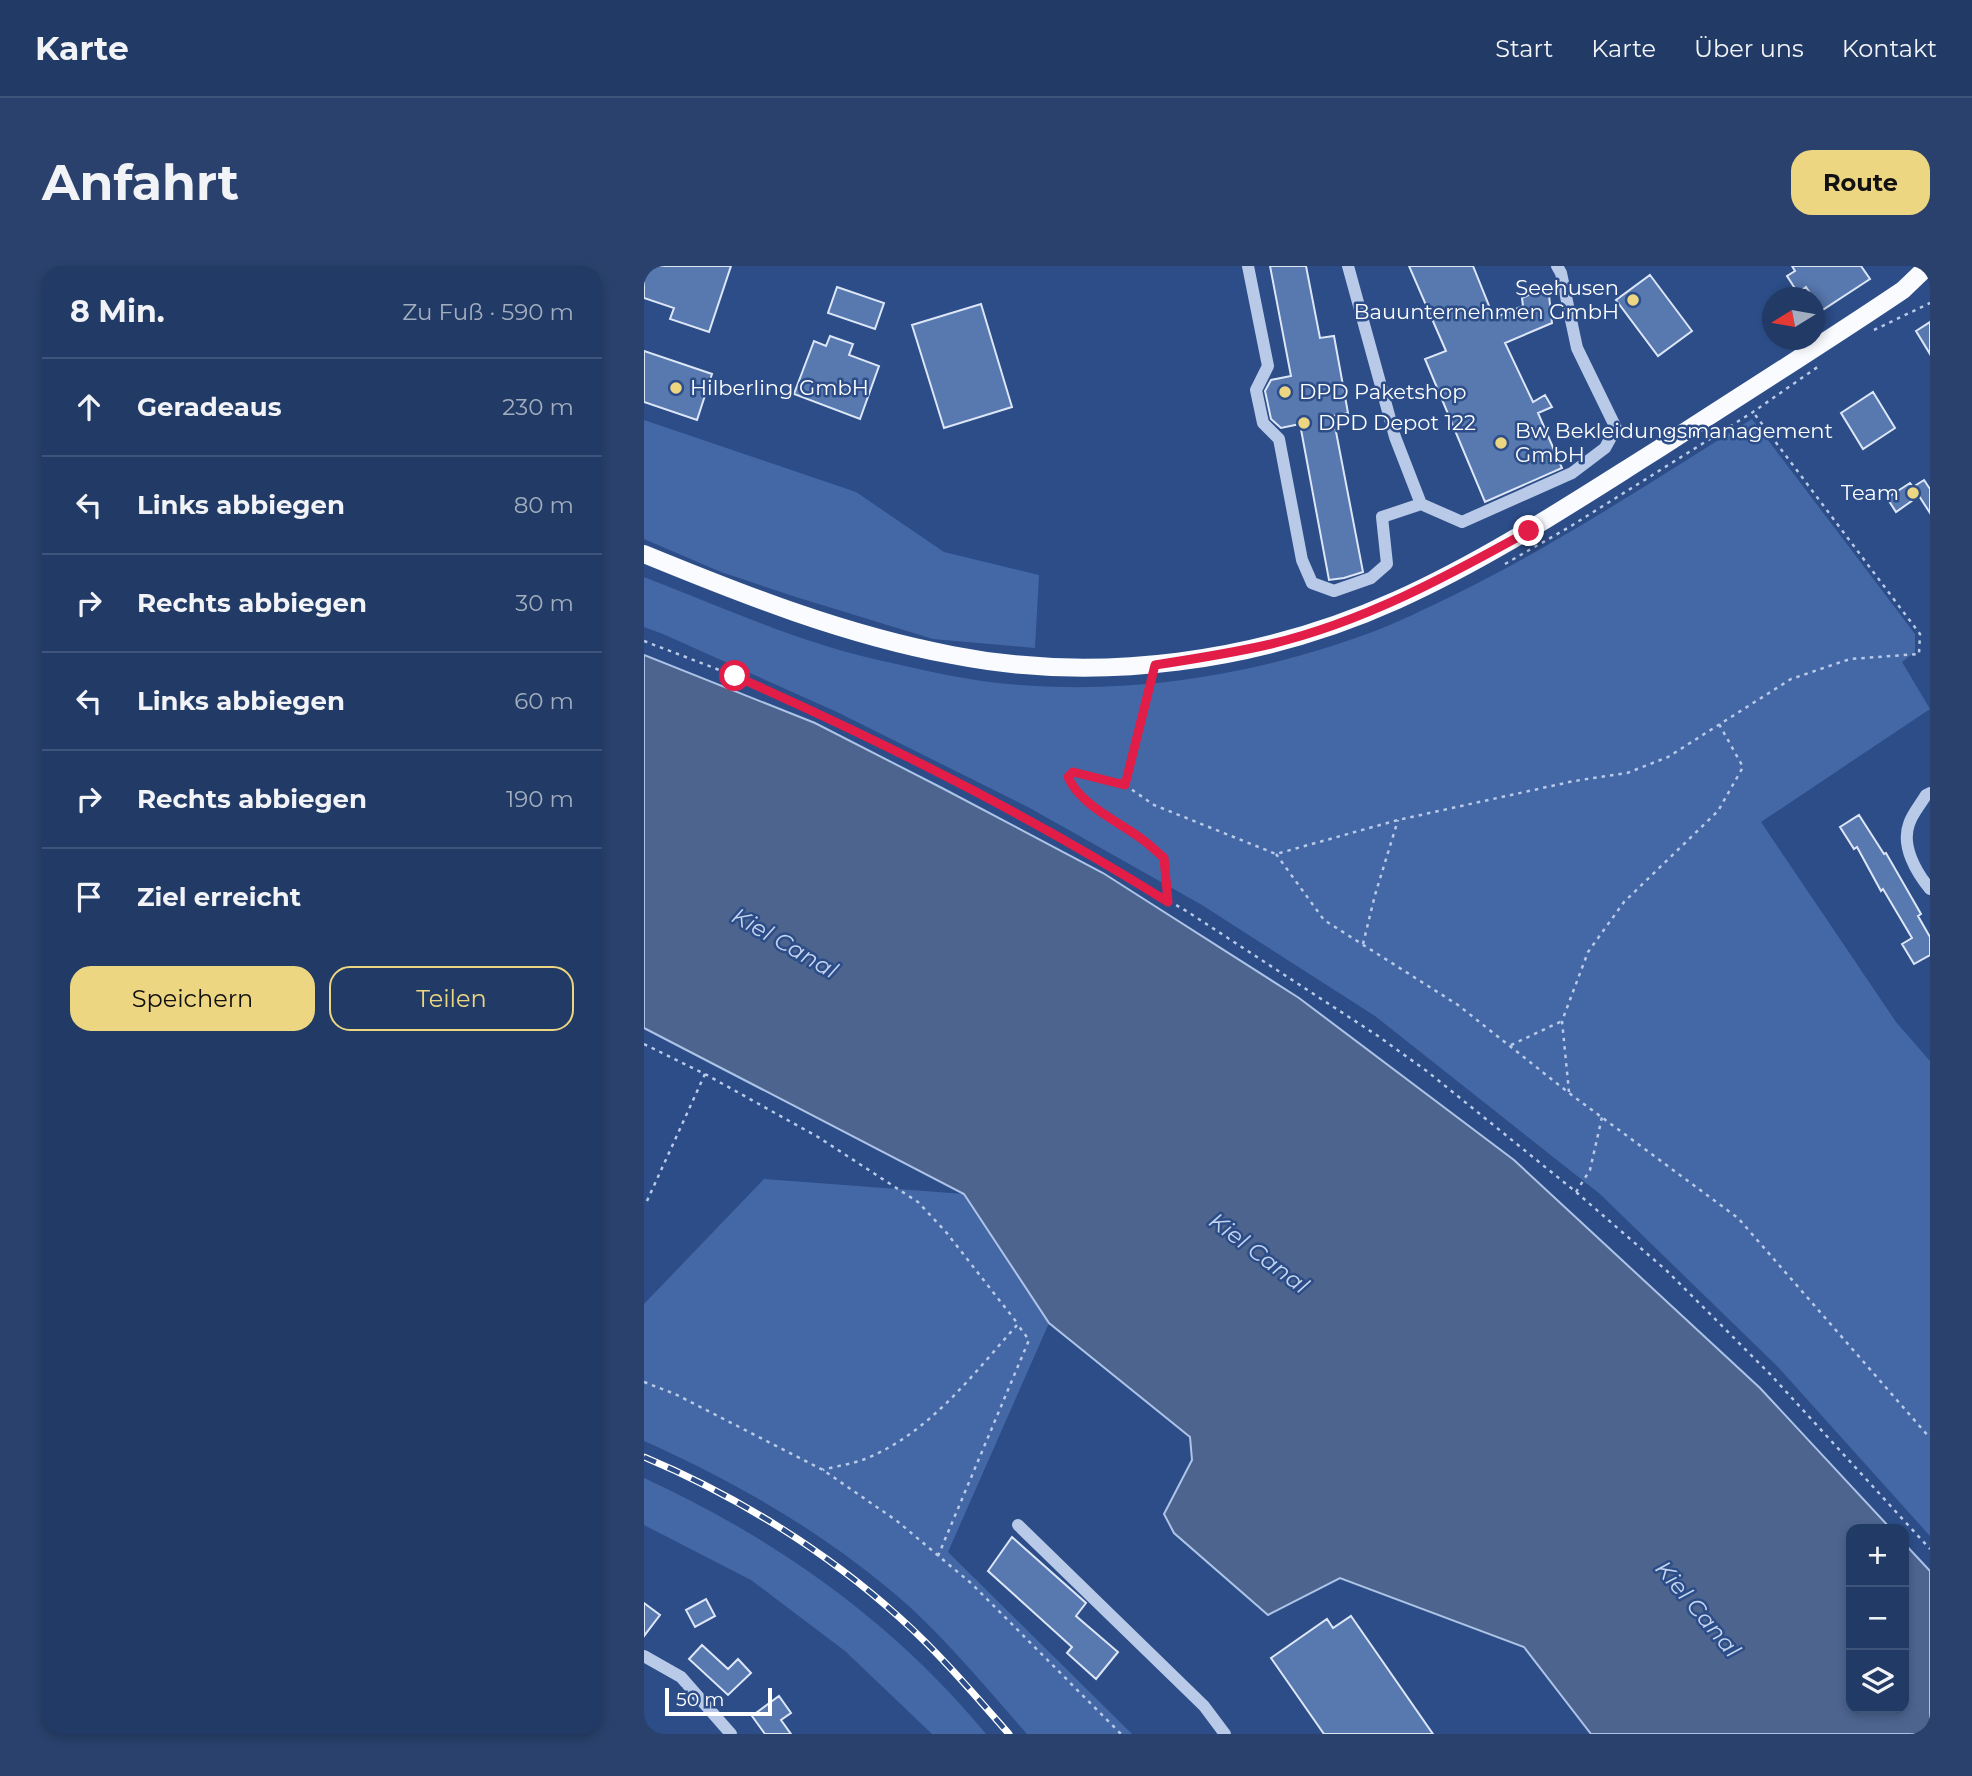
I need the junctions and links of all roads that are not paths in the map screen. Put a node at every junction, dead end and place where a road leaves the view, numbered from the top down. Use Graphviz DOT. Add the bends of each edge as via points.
graph roads {
  1 [pos="1248,266"];
  2 [pos="1348,266"];
  3 [pos="1557,266"];
  4 [pos="1928,266"];
  5 [pos="1930,280"];
  6 [pos="1903,290"];
  7 [pos="1421,504"];
  8 [pos="644,554"];
  9 [pos="1930,793"];
  10 [pos="1930,889"];
  11 [pos="1018,1525"];
  12 [pos="644,1657"];
  13 [pos="731,1734"];
  14 [pos="1225,1734"];
  1 -- 7 [label="street" via="1268,366 1256,390 1263,423 1279,439 1302,561 1312,583 1334,591 1371,578 1387,564 1382,517"];
  2 -- 7 [label="street" via="1395,437"];
  3 -- 7 [label="street" via="1577,348 1616,428 1605,448 1572,473 1462,522"];
  4 -- 6 [label="main road"];
  5 -- 6 [label="main road"];
  6 -- 8 [label="main road" via="1529,531 1396,601 1271,644 1123,667 1020,664 954,656 804,617"];
  9 -- 10 [label="street" via="1909,824 1907,848"];
  11 -- 14 [label="street" via="1205,1706"];
  12 -- 13 [label="street" via="681,1676"];
}
